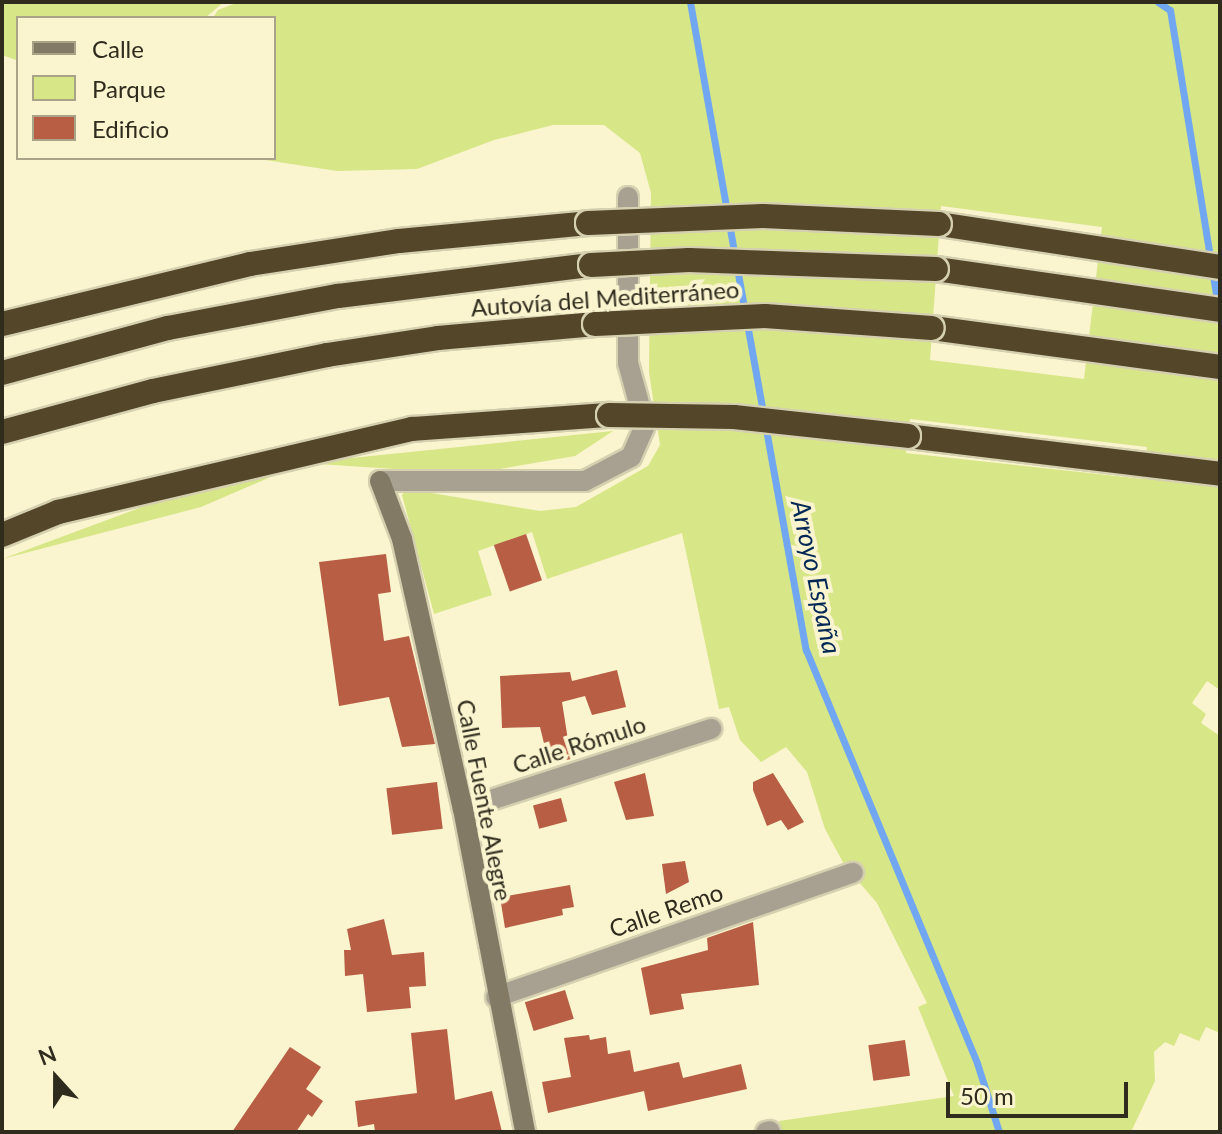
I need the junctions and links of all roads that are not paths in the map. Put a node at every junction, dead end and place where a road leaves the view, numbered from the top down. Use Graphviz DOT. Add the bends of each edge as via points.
graph roads {
  1 [pos="628,197"];
  2 [pos="1220,267"];
  3 [pos="1220,310"];
  4 [pos="2,324"];
  5 [pos="1220,367"];
  6 [pos="2,373"];
  7 [pos="2,432"];
  8 [pos="1220,474"];
  9 [pos="2,535"];
  10 [pos="711,729"];
  11 [pos="463,809"];
  12 [pos="853,873"];
  13 [pos="496,997"];
  14 [pos="525,1132"];
  1 -- 11 [label="street, Calle Fuente Alegre" via="628,363 645,425 631,457 585,481 380,481 402,539"];
  2 -- 4 [label="highway, bridge" via="939,224 763,216 588,223 399,241 250,264"];
  3 -- 6 [label="highway, Autovía del Mediterráneo, bridge" via="936,269 734,261 591,265 322,299 168,328"];
  5 -- 7 [label="highway, Autovía del Mediterráneo, bridge" via="932,328 765,316 595,324 438,338 327,355 153,391"];
  8 -- 9 [label="highway, bridge" via="734,417 609,415 412,429 58,512"];
  10 -- 11 [label="street, Calle Rómulo"];
  11 -- 13 [label="street, Calle Fuente Alegre"];
  12 -- 13 [label="street, Calle Remo"];
  13 -- 14 [label="street, Calle Fuente Alegre"];
}
